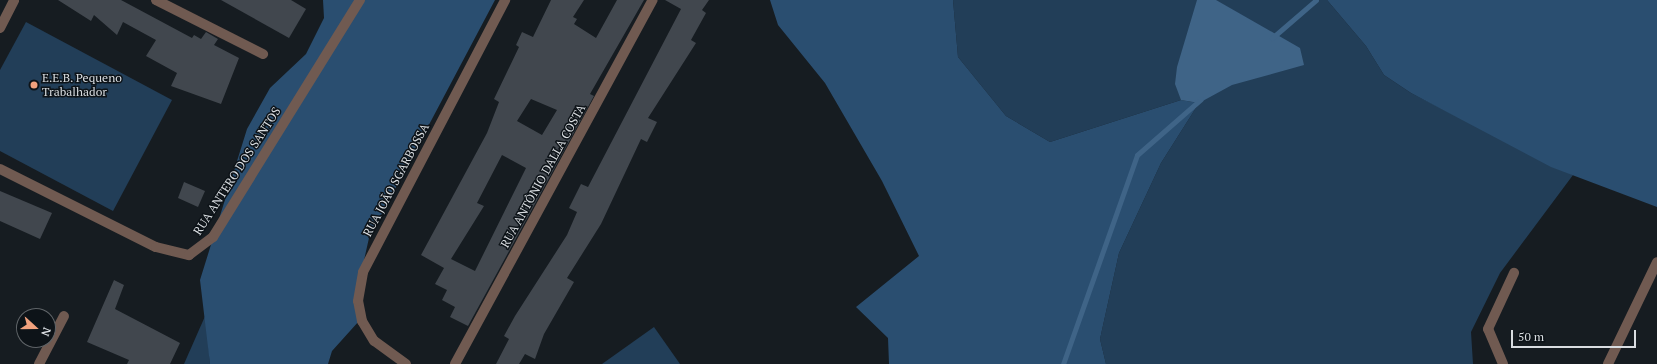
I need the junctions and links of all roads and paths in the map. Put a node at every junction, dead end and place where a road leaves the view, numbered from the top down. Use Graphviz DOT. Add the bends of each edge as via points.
graph roads {
  1 [pos="14,0"];
  2 [pos="156,0"];
  3 [pos="360,0"];
  4 [pos="505,0"];
  5 [pos="653,0"];
  6 [pos="0,28"];
  7 [pos="263,54"];
  8 [pos="0,169"];
  9 [pos="1657,262"];
  10 [pos="1514,273"];
  11 [pos="64,316"];
  12 [pos="39,364"];
  13 [pos="406,364"];
  14 [pos="455,364"];
  15 [pos="1503,364"];
  16 [pos="1608,364"];
  1 -- 6 [label="street"];
  2 -- 7 [label="street"];
  3 -- 8 [label="street, RUA ANTERO DOS SANTOS" via="213,237 189,255 156,248"];
  4 -- 13 [label="street, RUA JOÃO SGARBOSSA" via="363,272 358,301 362,321 374,341"];
  5 -- 14 [label="street, RUA ANTÔNIO DALLA COSTA"];
  9 -- 16 [label="street"];
  10 -- 15 [label="street" via="1488,329"];
  11 -- 12 [label="street"];
}
